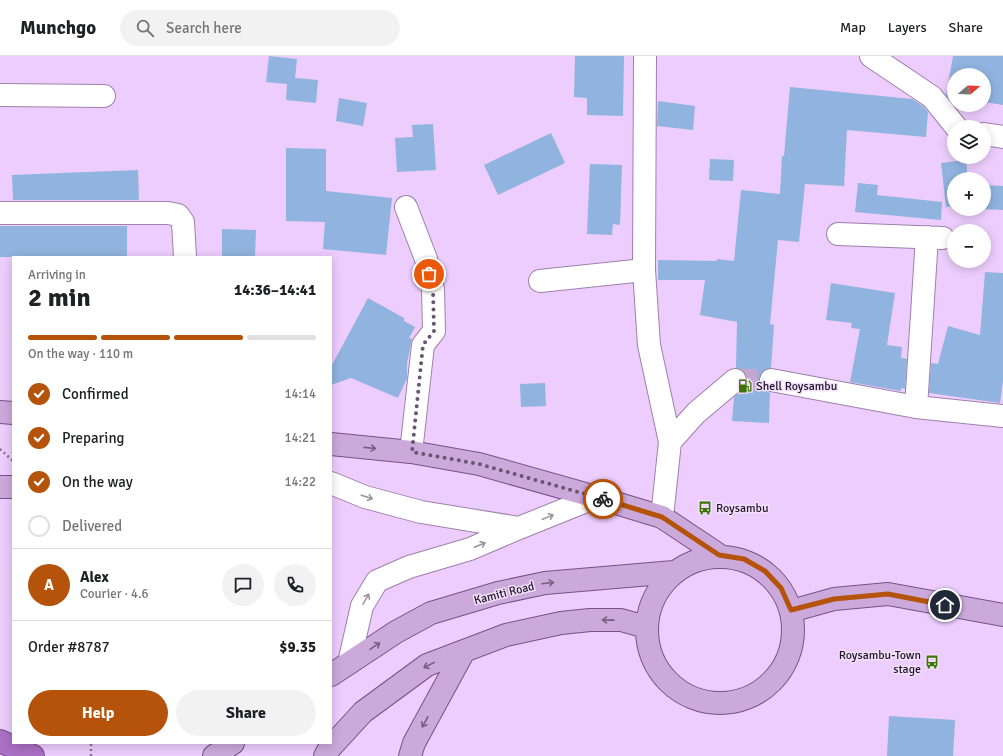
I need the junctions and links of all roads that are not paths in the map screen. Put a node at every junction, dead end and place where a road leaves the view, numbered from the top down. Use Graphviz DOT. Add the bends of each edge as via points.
graph roads {
  1 [pos="645,56"];
  2 [pos="871,56"];
  3 [pos="0,96"];
  4 [pos="104,96"];
  5 [pos="950,120"];
  6 [pos="991,135"];
  7 [pos="1003,137"];
  8 [pos="406,207"];
  9 [pos="0,213"];
  10 [pos="838,234"];
  11 [pos="185,256"];
  12 [pos="644,270"];
  13 [pos="540,281"];
  14 [pos="735,380"];
  15 [pos="771,380"];
  16 [pos="916,407"];
  17 [pos="0,412"];
  18 [pos="12,413"];
  19 [pos="1003,416"];
  20 [pos="670,442"];
  21 [pos="332,444"];
  22 [pos="412,452"];
  23 [pos="332,483"];
  24 [pos="0,487"];
  25 [pos="12,487"];
  26 [pos="596,498"];
  27 [pos="662,517"];
  28 [pos="519,528"];
  29 [pos="719,555"];
  30 [pos="674,572"];
  31 [pos="791,610"];
  32 [pos="1003,615"];
  33 [pos="646,627"];
  34 [pos="464,651"];
  35 [pos="348,663"];
  36 [pos="332,675"];
  37 [pos="0,741"];
  38 [pos="232,744"];
  39 [pos="33,756"];
  40 [pos="214,756"];
  41 [pos="325,756"];
  42 [pos="410,756"];
  1 -- 12 [label="street"];
  2 -- 5 [label="street" via="932,97"];
  3 -- 4 [label="street"];
  6 -- 7 [label="street"];
  8 -- 22 [label="street" via="426,259 431,281 434,331 423,345"];
  9 -- 11 [label="street" via="178,215 183,222"];
  10 -- 16 [label="street" via="935,238"];
  12 -- 13 [label="street"];
  12 -- 20 [label="street" via="649,345"];
  14 -- 20 [label="street" via="696,413"];
  15 -- 16 [label="street"];
  16 -- 19 [label="street"];
  17 -- 18 [label="main road"];
  20 -- 27 [label="street"];
  21 -- 22 [label="main road, Kamiti Road, one-way"];
  22 -- 26 [label="main road, Kamiti Road" via="479,464"];
  23 -- 28 [label="street, one-way" via="365,497 421,512"];
  24 -- 25 [label="main road"];
  26 -- 27 [label="main road, Kamiti Road"];
  28 -- 26 [label="street, one-way"];
  27 -- 29 [label="main road, Kamiti Road"];
  35 -- 28 [label="street, one-way" via="362,606 377,581 409,567 470,549"];
  29 -- 30 [label="main road, Kamiti Road" via="695,560"];
  29 -- 31 [label="main road, Kamiti Road" via="744,559 765,571 781,588"];
  30 -- 33 [label="main road, Kamiti Road" via="658,590 648,613"];
  35 -- 30 [label="main road, Kamiti Road, one-way" via="431,613 498,592 545,583"];
  31 -- 32 [label="main road" via="834,599 888,594"];
  31 -- 33 [label="main road, Kamiti Road" via="794,634 789,658 776,679 757,694 734,702 710,703 687,696 667,681 654,661"];
  33 -- 34 [label="main road, one-way" via="622,620 561,623 506,635"];
  34 -- 41 [label="main road, one-way" via="427,665 398,685 363,712 328,749"];
  34 -- 42 [label="main road, one-way" via="414,743"];
  35 -- 36 [label="main road, Kamiti Road"];
  37 -- 39 [label="highway"];
  38 -- 40 [label="main road"];
}
